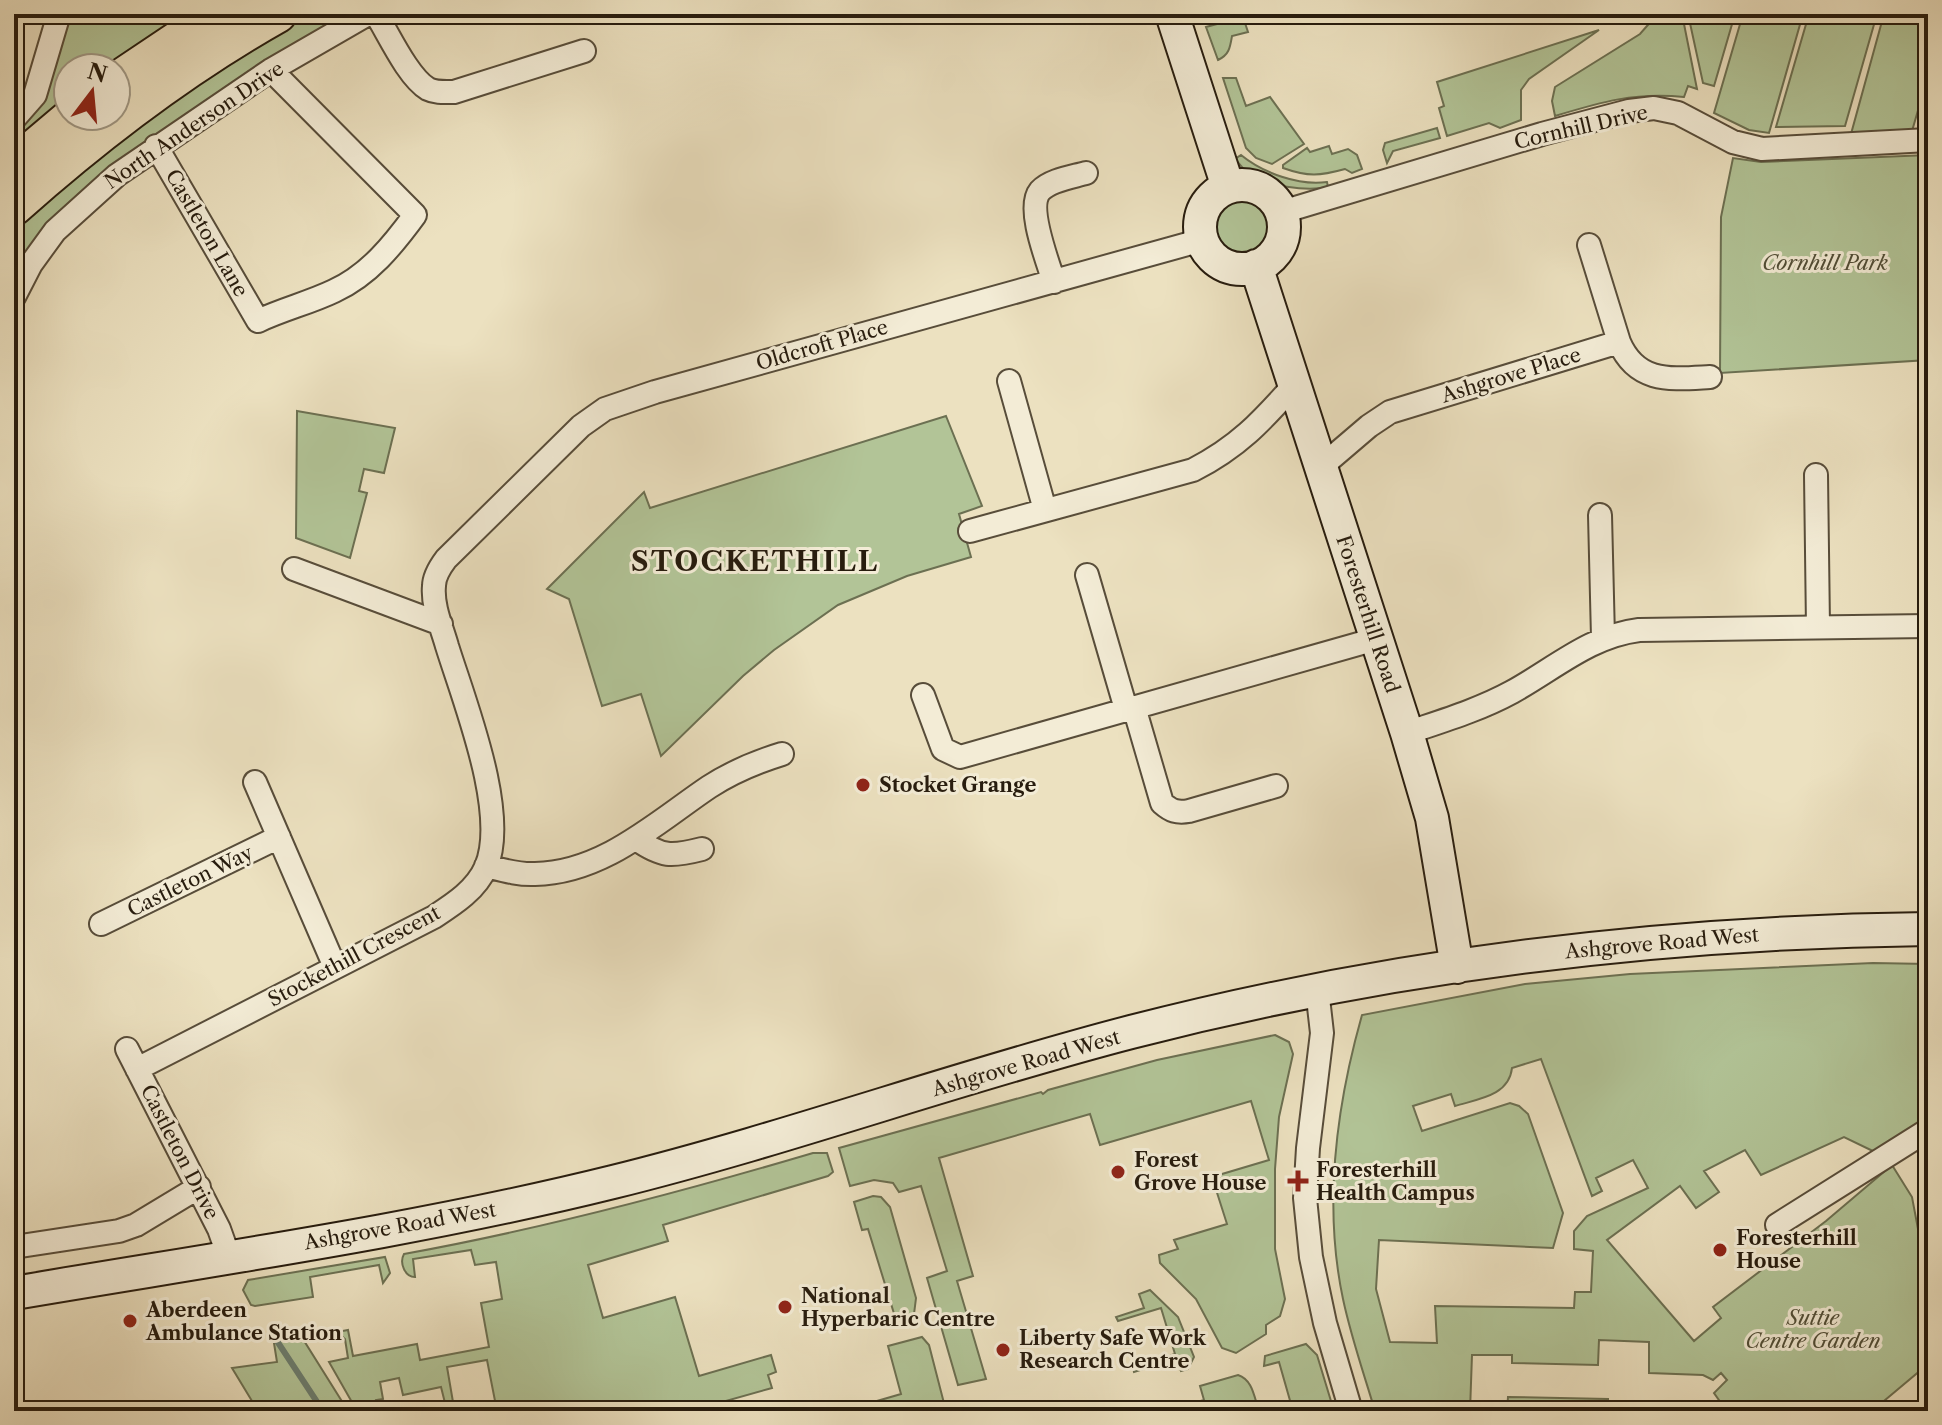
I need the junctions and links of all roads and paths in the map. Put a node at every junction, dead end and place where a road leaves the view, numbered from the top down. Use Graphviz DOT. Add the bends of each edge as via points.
graph roads {
  1 [pos="59,14"];
  2 [pos="216,14"];
  3 [pos="278,14"];
  4 [pos="368,14"];
  5 [pos="376,14"];
  6 [pos="1172,14"];
  7 [pos="584,51"];
  8 [pos="132,70"];
  9 [pos="271,70"];
  10 [pos="14,119"];
  11 [pos="53,132"];
  12 [pos="1928,140"];
  13 [pos="156,146"];
  14 [pos="14,165"];
  15 [pos="1086,173"];
  16 [pos="1228,187"];
  17 [pos="14,207"];
  18 [pos="1282,212"];
  19 [pos="1202,240"];
  20 [pos="1589,245"];
  21 [pos="1256,266"];
  22 [pos="1054,282"];
  23 [pos="14,297"];
  24 [pos="1619,342"];
  25 [pos="1710,377"];
  26 [pos="1009,381"];
  27 [pos="1294,385"];
  28 [pos="1321,467"];
  29 [pos="1816,475"];
  30 [pos="1045,510"];
  31 [pos="1600,515"];
  32 [pos="482,524"];
  33 [pos="970,531"];
  34 [pos="294,569"];
  35 [pos="1087,575"];
  36 [pos="441,624"];
  37 [pos="1928,626"];
  38 [pos="1818,627"];
  39 [pos="1603,638"];
  40 [pos="1376,639"];
  41 [pos="923,695"];
  42 [pos="1130,708"];
  43 [pos="1407,733"];
  44 [pos="782,754"];
  45 [pos="255,782"];
  46 [pos="1276,786"];
  47 [pos="279,837"];
  48 [pos="636,839"];
  49 [pos="702,849"];
  50 [pos="486,866"];
  51 [pos="101,924"];
  52 [pos="1928,929"];
  53 [pos="335,967"];
  54 [pos="1457,967"];
  55 [pos="1317,989"];
  56 [pos="132,1059"];
  57 [pos="1928,1130"];
  58 [pos="199,1187"];
  59 [pos="1777,1225"];
  60 [pos="14,1247"];
  61 [pos="229,1257"];
  62 [pos="137,1272"];
  63 [pos="14,1283"];
  64 [pos="14,1293"];
  65 [pos="1351,1411"];
  1 -- 10 [label="street" via="35,95"];
  2 -- 8 [label="main road"];
  3 -- 17 [label="main road" via="148,96"];
  4 -- 9 [label="street, North Anderson Drive"];
  5 -- 7 [label="street" via="416,78 438,93"];
  6 -- 16 [label="street"];
  9 -- 13 [label="street, North Anderson Drive"];
  9 -- 13 [label="street, Castleton Lane" via="415,215 356,278 258,321"];
  11 -- 14 [label="main road"];
  12 -- 18 [label="street, Cornhill Drive" via="1748,147 1678,113 1654,108 1542,134"];
  13 -- 23 [label="street, North Anderson Drive" via="55,231"];
  15 -- 22 [label="street" via="1049,184 1034,204"];
  16 -- 18 [label="street" via="1254,186"];
  16 -- 19 [label="street" via="1204,209"];
  18 -- 21 [label="street" via="1281,245"];
  19 -- 21 [label="street" via="1224,265"];
  19 -- 22 [label="street, Oldcroft Place"];
  20 -- 24 [label="street"];
  21 -- 27 [label="street, Foresterhill Road"];
  22 -- 32 [label="street, Oldcroft Place" via="605,409 571,435"];
  24 -- 25 [label="street" via="1635,368 1654,376"];
  24 -- 28 [label="street, Ashgrove Place" via="1390,412"];
  26 -- 30 [label="street"];
  27 -- 28 [label="street, Foresterhill Road"];
  27 -- 30 [label="street" via="1243,440 1219,457 1193,470"];
  28 -- 40 [label="street, Foresterhill Road"];
  29 -- 38 [label="street"];
  30 -- 33 [label="street"];
  31 -- 39 [label="street"];
  32 -- 36 [label="street, Stockethill Crescent" via="437,572 433,587"];
  34 -- 36 [label="street"];
  35 -- 42 [label="street"];
  36 -- 50 [label="street, Stockethill Crescent" via="490,795 493,824"];
  37 -- 38 [label="street"];
  38 -- 39 [label="street" via="1639,630"];
  39 -- 43 [label="street" via="1511,693"];
  40 -- 42 [label="street"];
  40 -- 43 [label="street, Foresterhill Road"];
  41 -- 42 [label="street" via="943,749 960,757"];
  42 -- 46 [label="street" via="1162,803 1169,809 1189,811"];
  43 -- 54 [label="street, Foresterhill Road" via="1432,818"];
  44 -- 48 [label="street" via="731,774"];
  45 -- 47 [label="street"];
  47 -- 51 [label="street, Castleton Way"];
  47 -- 53 [label="street"];
  48 -- 49 [label="street" via="667,856"];
  48 -- 50 [label="street" via="555,872 520,873"];
  50 -- 53 [label="street, Stockethill Crescent" via="475,885 446,909"];
  52 -- 54 [label="street, Ashgrove Road West" via="1739,935"];
  53 -- 56 [label="street, Stockethill Crescent"];
  54 -- 55 [label="street, Ashgrove Road West"];
  55 -- 61 [label="street, Ashgrove Road West" via="1128,1033 625,1179 492,1211"];
  55 -- 65 [label="street" via="1322,1033 1305,1198 1325,1323"];
  56 -- 58 [label="street, Castleton Drive"];
  57 -- 59 [label="street"];
  58 -- 60 [label="street" via="119,1231"];
  58 -- 61 [label="street, Castleton Drive"];
  61 -- 62 [label="street, Ashgrove Road West"];
  62 -- 63 [label="street, Ashgrove Road West"];
  62 -- 64 [label="street, Ashgrove Road West"];
}
